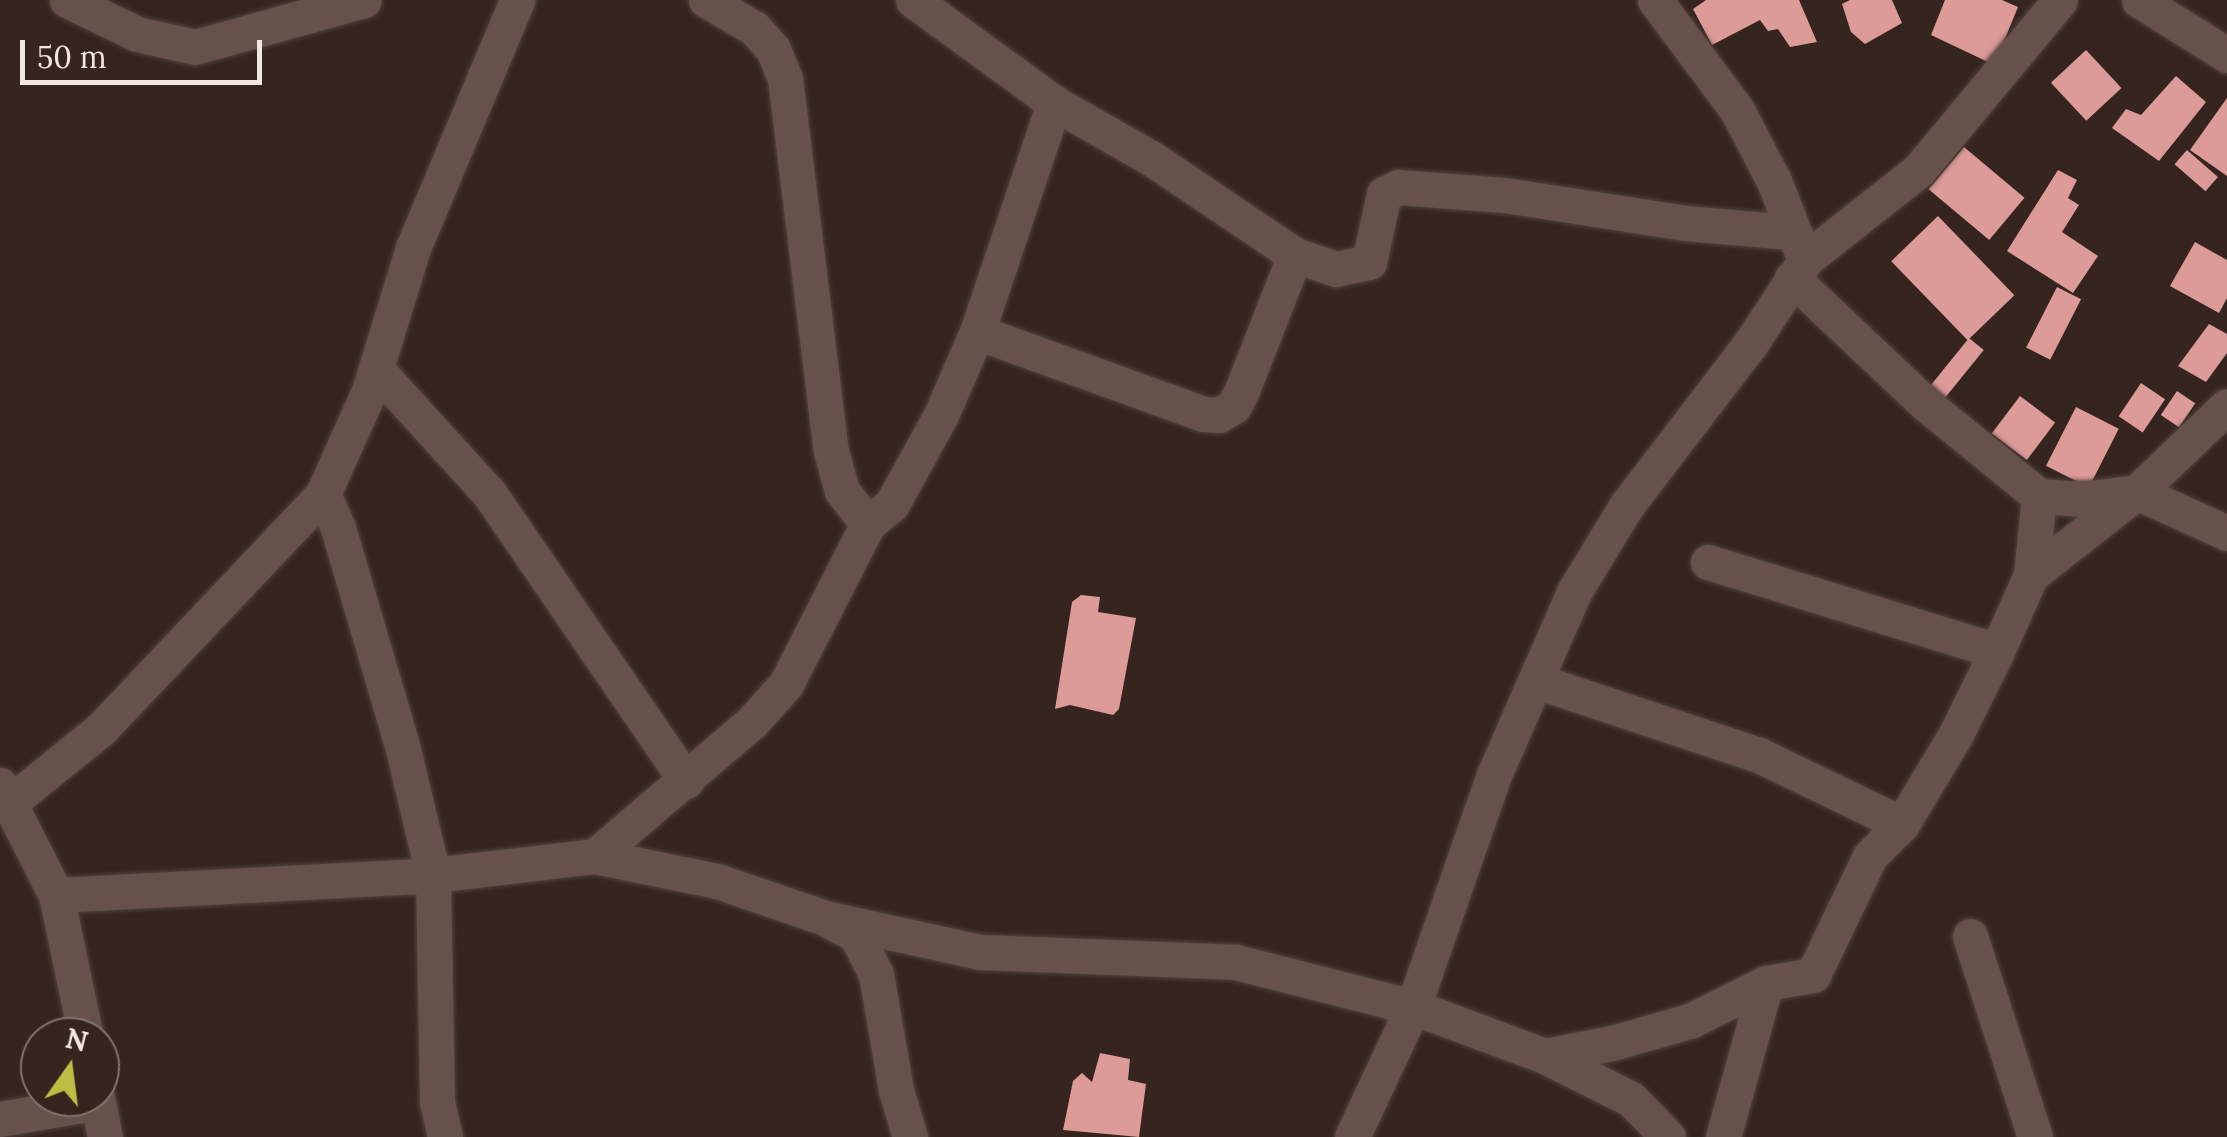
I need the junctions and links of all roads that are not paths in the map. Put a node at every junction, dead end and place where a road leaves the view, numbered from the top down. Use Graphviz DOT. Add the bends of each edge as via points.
graph roads {
  1 [pos="67,0"];
  2 [pos="364,0"];
  3 [pos="517,0"];
  4 [pos="706,0"];
  5 [pos="913,0"];
  6 [pos="1655,0"];
  7 [pos="2060,0"];
  8 [pos="2139,0"];
  9 [pos="2227,55"];
  10 [pos="1054,103"];
  11 [pos="1295,255"];
  12 [pos="1796,256"];
  13 [pos="978,332"];
  14 [pos="376,369"];
  15 [pos="2227,406"];
  16 [pos="2137,492"];
  17 [pos="322,494"];
  18 [pos="2039,496"];
  19 [pos="868,524"];
  20 [pos="2227,533"];
  21 [pos="1708,562"];
  22 [pos="2031,575"];
  23 [pos="1997,651"];
  24 [pos="1536,681"];
  25 [pos="686,782"];
  26 [pos="3,795"];
  27 [pos="1902,824"];
  28 [pos="13,844"];
  29 [pos="595,856"];
  30 [pos="434,874"];
  31 [pos="56,895"];
  32 [pos="825,918"];
  33 [pos="1970,936"];
  34 [pos="1766,983"];
  35 [pos="1413,1007"];
  36 [pos="82,1017"];
  37 [pos="1544,1056"];
  38 [pos="446,1137"];
  39 [pos="910,1137"];
  40 [pos="1352,1137"];
  41 [pos="1668,1137"];
  42 [pos="1724,1137"];
  43 [pos="2034,1137"];
  1 -- 2 [label="street" via="137,34 195,47"];
  3 -- 14 [label="street" via="413,248"];
  4 -- 19 [label="street" via="754,28 773,49 785,78 832,451 842,491"];
  5 -- 10 [label="street"];
  6 -- 12 [label="street" via="1738,110 1774,180"];
  7 -- 12 [label="street" via="1918,170"];
  8 -- 9 [label="street"];
  10 -- 11 [label="street" via="1151,158"];
  10 -- 13 [label="street"];
  11 -- 12 [label="street" via="1336,269 1369,262 1384,194 1398,187 1505,195 1685,223"];
  11 -- 13 [label="street" via="1242,390 1219,415"];
  12 -- 18 [label="street" via="1928,405"];
  12 -- 24 [label="street" via="1751,343 1626,504 1574,592"];
  13 -- 19 [label="street" via="892,504"];
  14 -- 17 [label="street"];
  14 -- 25 [label="street" via="489,494"];
  15 -- 16 [label="street"];
  16 -- 18 [label="street"];
  16 -- 20 [label="street"];
  16 -- 22 [label="street"];
  17 -- 26 [label="street" via="101,730"];
  17 -- 30 [label="street" via="338,528"];
  18 -- 22 [label="street"];
  19 -- 25 [label="street" via="786,684"];
  21 -- 23 [label="street"];
  22 -- 23 [label="street"];
  23 -- 27 [label="street"];
  24 -- 27 [label="street" via="1759,755"];
  24 -- 35 [label="street" via="1494,775"];
  25 -- 29 [label="street"];
  26 -- 28 [label="street"];
  27 -- 34 [label="street" via="1870,856 1813,975"];
  28 -- 31 [label="street"];
  29 -- 30 [label="street"];
  29 -- 32 [label="street" via="717,881"];
  30 -- 31 [label="street"];
  30 -- 38 [label="street" via="437,1102"];
  31 -- 36 [label="street"];
  32 -- 35 [label="street" via="980,952 1236,962"];
  32 -- 39 [label="street" via="856,935 876,974"];
  33 -- 43 [label="street"];
  34 -- 37 [label="street" via="1690,1020"];
  34 -- 42 [label="street"];
  35 -- 37 [label="street"];
  35 -- 40 [label="street"];
  37 -- 41 [label="street" via="1631,1099"];
}
